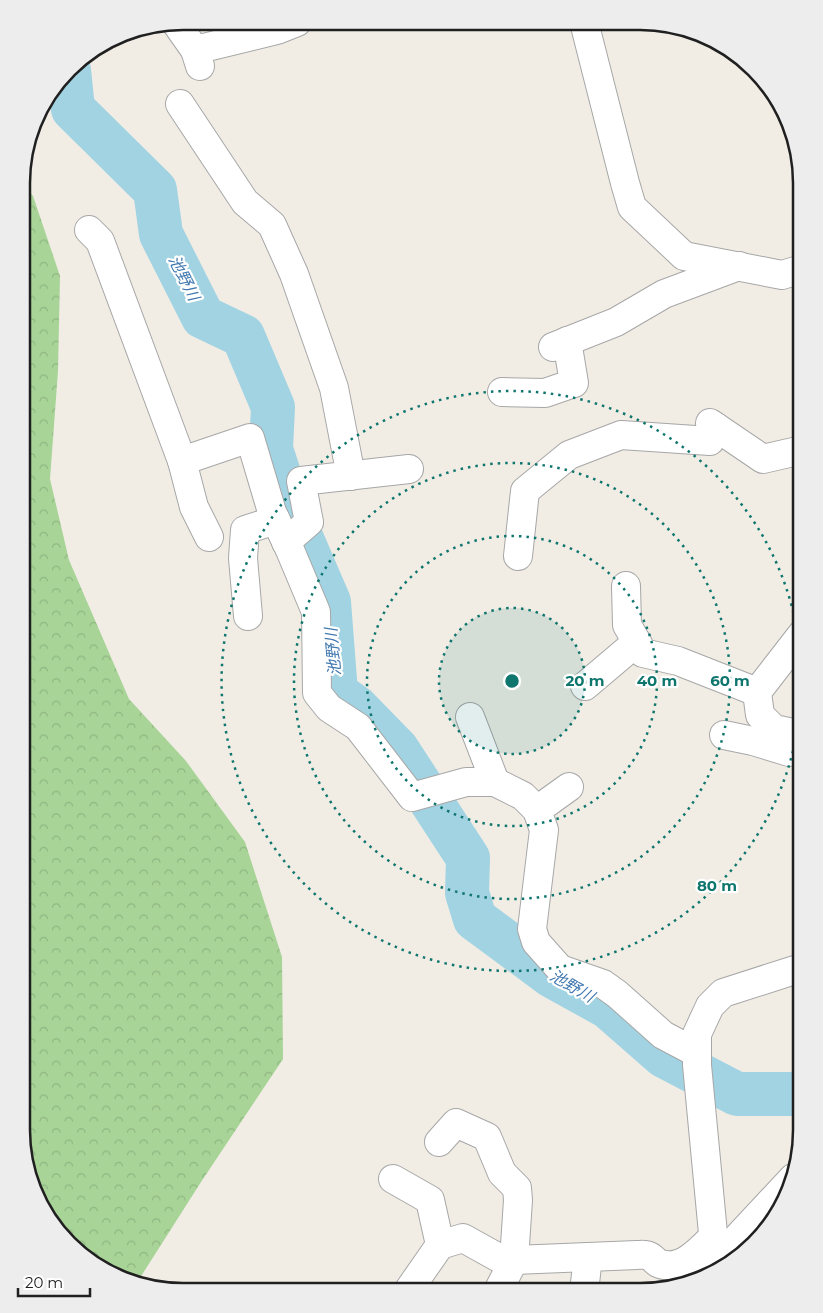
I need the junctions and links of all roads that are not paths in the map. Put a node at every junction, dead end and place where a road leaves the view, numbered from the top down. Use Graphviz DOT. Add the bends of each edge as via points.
graph roads {
  1 [pos="180,30"];
  2 [pos="277,30"];
  3 [pos="586,30"];
  4 [pos="180,104"];
  5 [pos="89,230"];
  6 [pos="738,266"];
  7 [pos="793,272"];
  8 [pos="502,392"];
  9 [pos="793,452"];
  10 [pos="182,461"];
  11 [pos="409,469"];
  12 [pos="351,476"];
  13 [pos="281,531"];
  14 [pos="209,537"];
  15 [pos="518,556"];
  16 [pos="626,586"];
  17 [pos="248,616"];
  18 [pos="637,642"];
  19 [pos="793,646"];
  20 [pos="585,686"];
  21 [pos="757,692"];
  22 [pos="470,717"];
  23 [pos="793,733"];
  24 [pos="724,736"];
  25 [pos="793,751"];
  26 [pos="495,782"];
  27 [pos="569,787"];
  28 [pos="537,810"];
  29 [pos="793,971"];
  30 [pos="697,1067"];
  31 [pos="439,1142"];
  32 [pos="393,1179"];
  33 [pos="779,1193"];
  34 [pos="713,1237"];
  35 [pos="440,1245"];
  36 [pos="588,1257"];
  37 [pos="722,1259"];
  38 [pos="514,1260"];
  39 [pos="715,1264"];
  40 [pos="414,1283"];
  41 [pos="502,1283"];
  42 [pos="585,1283"];
  1 -- 2 [label="street" via="198,59"];
  3 -- 6 [label="street" via="632,207 684,256"];
  4 -- 12 [label="street" via="245,202 272,225 294,274 334,388"];
  5 -- 10 [label="street" via="100,241"];
  6 -- 7 [label="street" via="782,275"];
  6 -- 8 [label="street" via="664,294 616,322 560,344 574,383 545,393"];
  9 -- 15 [label="street" via="763,459 727,428 710,441 621,435 570,455 525,491"];
  10 -- 13 [label="street" via="250,438 272,512"];
  10 -- 14 [label="street" via="194,507"];
  11 -- 12 [label="street"];
  12 -- 13 [label="street" via="300,482 309,522"];
  13 -- 17 [label="street" via="244,530 242,558"];
  13 -- 26 [label="street" via="316,612 317,693 329,708 358,727 412,797 466,782"];
  16 -- 18 [label="street" via="627,625"];
  18 -- 20 [label="street"];
  18 -- 21 [label="street" via="643,653 678,661"];
  19 -- 21 [label="street"];
  21 -- 23 [label="street" via="760,715 774,729"];
  22 -- 26 [label="street"];
  24 -- 25 [label="street"];
  26 -- 28 [label="street" via="523,796"];
  27 -- 28 [label="street"];
  28 -- 30 [label="street" via="544,830 532,929 536,942 560,969 603,984 617,994"];
  29 -- 30 [label="street" via="724,993 710,1006 697,1034"];
  30 -- 34 [label="street"];
  31 -- 38 [label="street" via="456,1123 487,1137 502,1173 517,1188"];
  32 -- 35 [label="street" via="430,1200"];
  33 -- 37 [label="street"];
  34 -- 36 [label="street" via="696,1253 671,1266 648,1255"];
  34 -- 39 [label="street"];
  35 -- 38 [label="street" via="463,1238 499,1258"];
  35 -- 40 [label="street"];
  36 -- 38 [label="street"];
  36 -- 42 [label="street"];
  38 -- 41 [label="street"];
}
